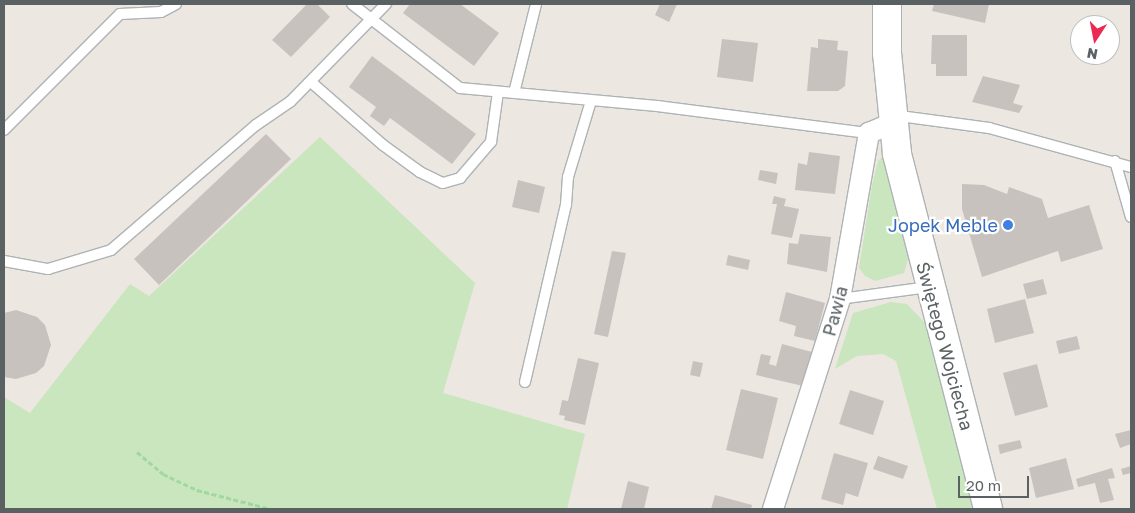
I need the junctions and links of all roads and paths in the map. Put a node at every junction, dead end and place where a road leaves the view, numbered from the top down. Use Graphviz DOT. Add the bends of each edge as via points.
graph roads {
  1 [pos="176,4"];
  2 [pos="352,4"];
  3 [pos="386,4"];
  4 [pos="536,4"];
  5 [pos="888,4"];
  6 [pos="371,21"];
  7 [pos="311,82"];
  8 [pos="498,92"];
  9 [pos="514,93"];
  10 [pos="591,101"];
  11 [pos="880,128"];
  12 [pos="4,130"];
  13 [pos="1115,160"];
  14 [pos="1131,167"];
  15 [pos="1131,217"];
  16 [pos="4,261"];
  17 [pos="929,286"];
  18 [pos="840,299"];
  19 [pos="525,382"];
  20 [pos="137,452"];
  21 [pos="271,509"];
  22 [pos="773,509"];
  23 [pos="988,509"];
  1 -- 12 [label="lane" via="161,12 120,14"];
  2 -- 6 [label="lane"];
  3 -- 6 [label="lane"];
  4 -- 9 [label="lane"];
  5 -- 11 [label="street, Świętego Wojciecha"];
  6 -- 7 [label="lane"];
  6 -- 8 [label="lane" via="460,88"];
  7 -- 8 [label="lane" via="383,145 420,172 443,183 460,178 480,159 491,142"];
  7 -- 16 [label="lane" via="111,250 48,269"];
  8 -- 9 [label="lane"];
  9 -- 10 [label="lane"];
  10 -- 11 [label="lane"];
  10 -- 19 [label="lane" via="568,177 566,205"];
  11 -- 13 [label="lane" via="907,117 989,128"];
  11 -- 17 [label="street, Świętego Wojciecha" via="904,186"];
  11 -- 18 [label="street, Pawia"];
  13 -- 14 [label="lane"];
  13 -- 15 [label="lane"];
  17 -- 18 [label="lane"];
  17 -- 23 [label="street, Świętego Wojciecha"];
  18 -- 22 [label="street, Pawia"];
  20 -- 21 [label="path" via="163,474 197,490"];
}
